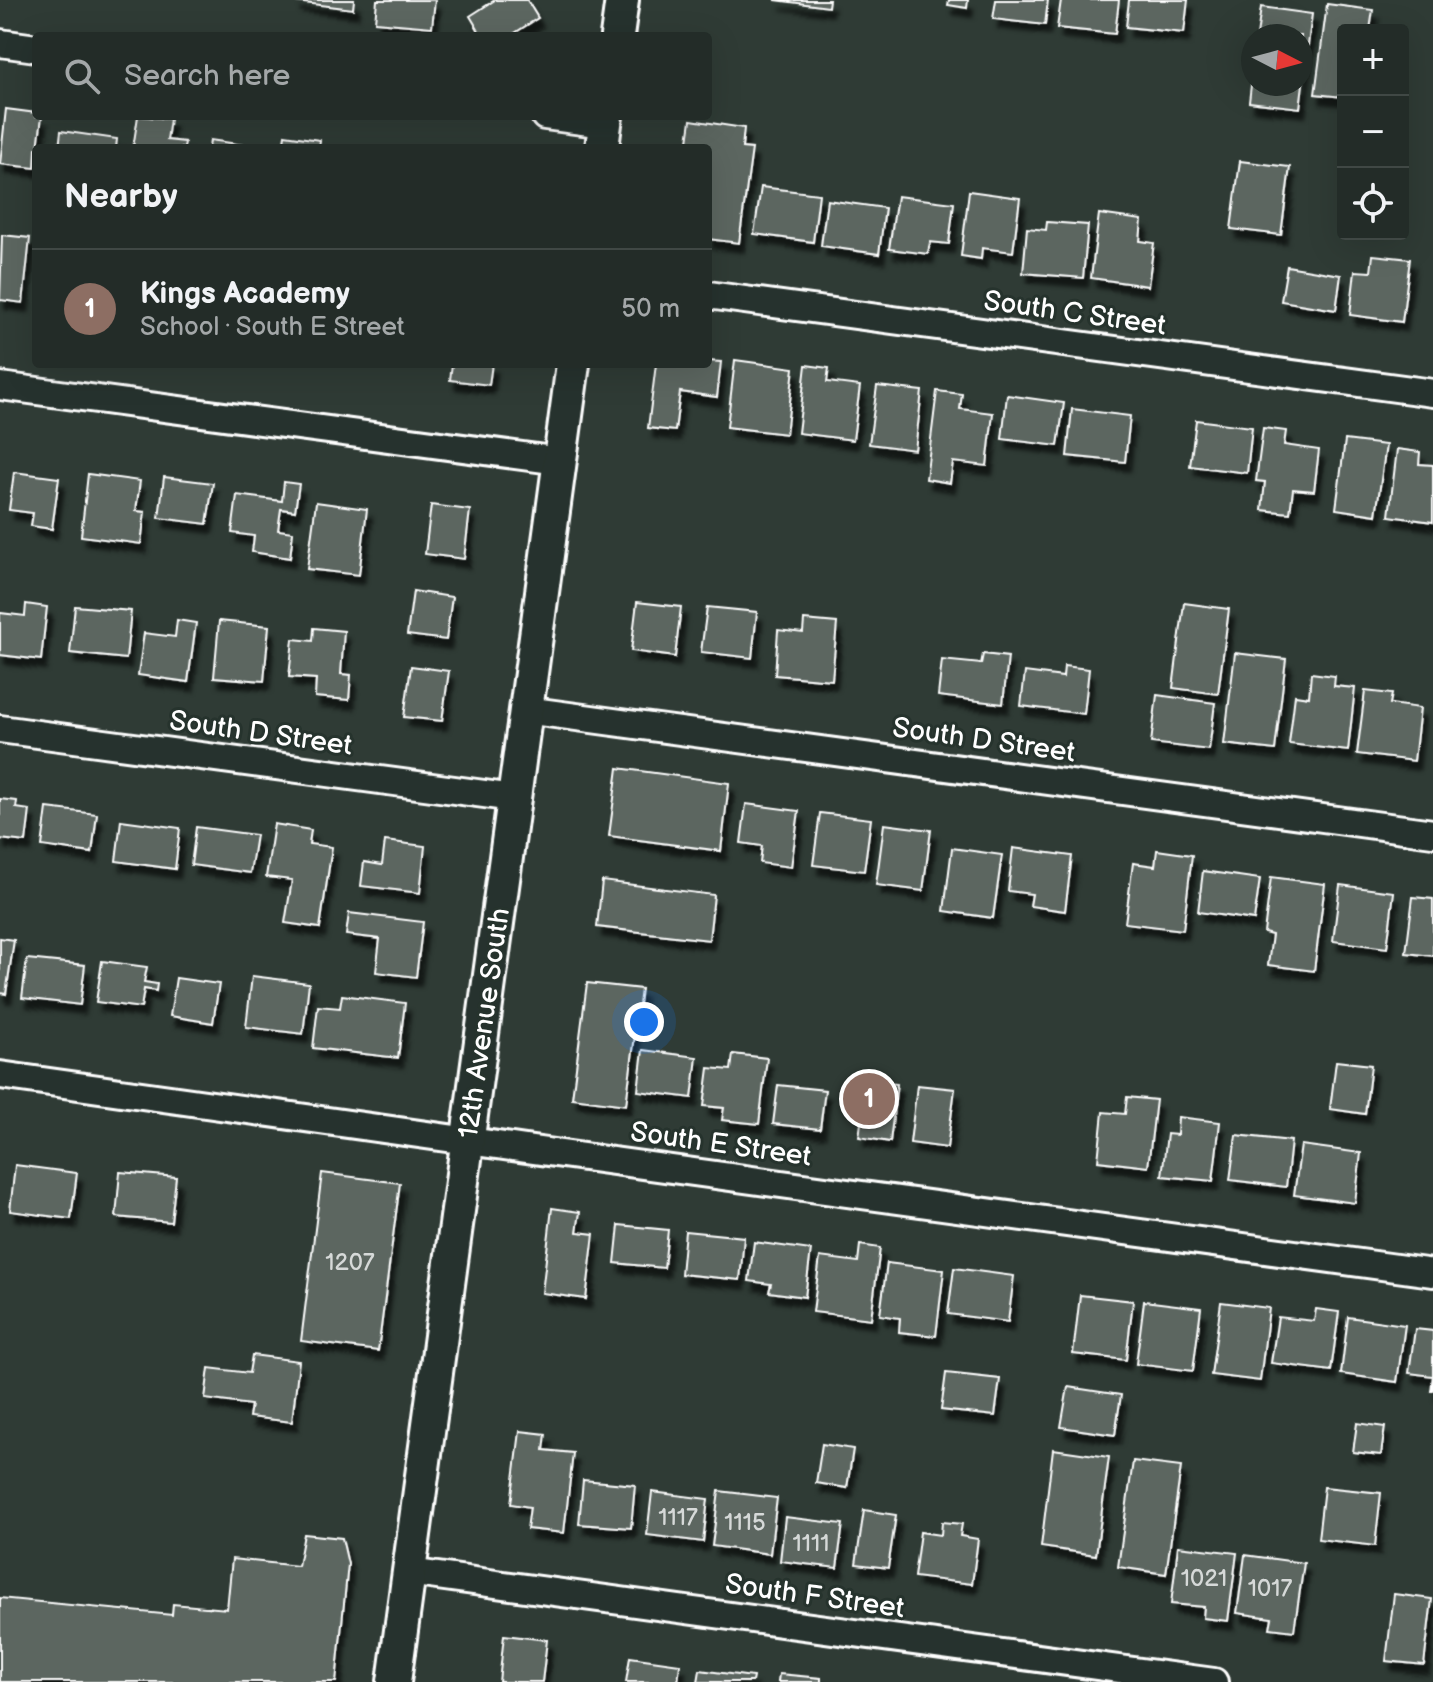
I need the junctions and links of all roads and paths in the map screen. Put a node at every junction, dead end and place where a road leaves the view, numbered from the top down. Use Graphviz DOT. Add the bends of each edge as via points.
graph roads {
  1 [pos="622,0"];
  2 [pos="618,32"];
  3 [pos="0,43"];
  4 [pos="32,47"];
  5 [pos="563,120"];
  6 [pos="604,129"];
  7 [pos="712,296"];
  8 [pos="572,368"];
  9 [pos="0,386"];
  10 [pos="1433,393"];
  11 [pos="560,461"];
  12 [pos="525,710"];
  13 [pos="0,729"];
  14 [pos="514,798"];
  15 [pos="1433,833"];
  16 [pos="0,1075"];
  17 [pos="467,1141"];
  18 [pos="1433,1273"];
  19 [pos="408,1572"];
  20 [pos="394,1682"];
  21 [pos="1214,1682"];
  1 -- 2 [label="street"];
  3 -- 4 [label="street"];
  5 -- 6 [label="street"];
  7 -- 10 [label="street, South C Street"];
  8 -- 11 [label="street, 12th Avenue South"];
  9 -- 11 [label="street"];
  11 -- 12 [label="street, 12th Avenue South"];
  12 -- 14 [label="street, 12th Avenue South"];
  12 -- 15 [label="street, South D Street"];
  13 -- 14 [label="street, South D Street"];
  14 -- 17 [label="street, 12th Avenue South"];
  16 -- 17 [label="street, South E Street"];
  17 -- 18 [label="street, South E Street"];
  17 -- 19 [label="street, 12th Avenue South"];
  19 -- 20 [label="street, 12th Avenue South"];
  19 -- 21 [label="street, South F Street"];
}
